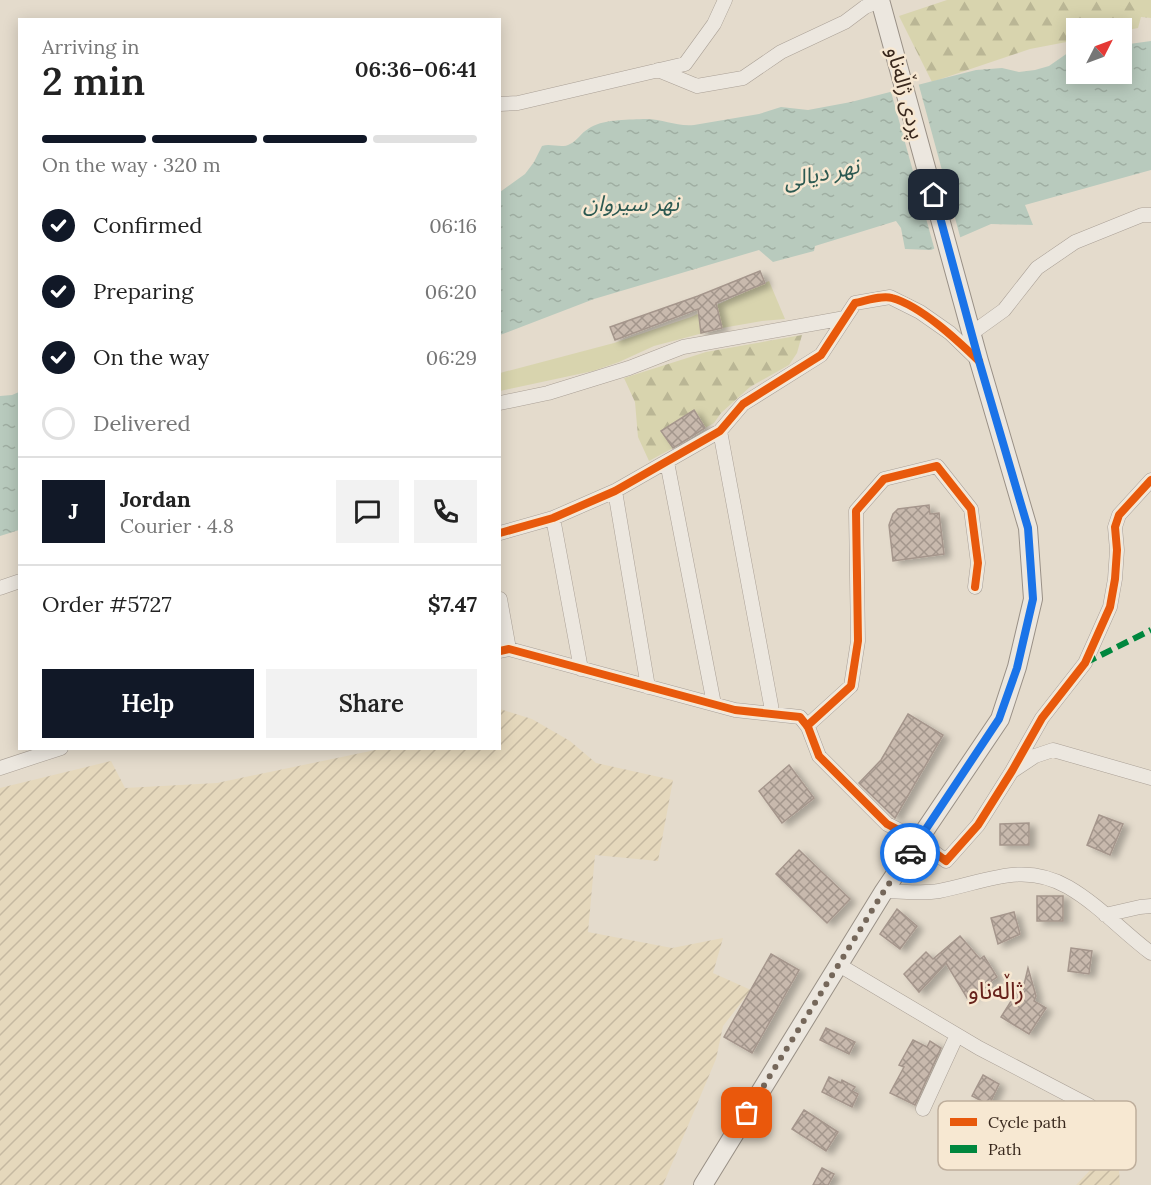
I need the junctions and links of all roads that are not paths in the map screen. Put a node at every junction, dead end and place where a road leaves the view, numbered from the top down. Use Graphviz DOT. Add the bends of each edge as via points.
graph roads {
  1 [pos="725,0"];
  2 [pos="880,0"];
  3 [pos="658,70"];
  4 [pos="501,104"];
  5 [pos="1151,214"];
  6 [pos="845,318"];
  7 [pos="972,333"];
  8 [pos="979,361"];
  9 [pos="501,403"];
  10 [pos="720,431"];
  11 [pos="668,462"];
  12 [pos="1151,480"];
  13 [pos="615,491"];
  14 [pos="553,518"];
  15 [pos="501,533"];
  16 [pos="18,582"];
  17 [pos="975,587"];
  18 [pos="0,588"];
  19 [pos="501,612"];
  20 [pos="504,650"];
  21 [pos="581,669"];
  22 [pos="648,687"];
  23 [pos="714,704"];
  24 [pos="771,714"];
  25 [pos="807,726"];
  26 [pos="55,750"];
  27 [pos="0,768"];
  28 [pos="1012,771"];
  29 [pos="1151,778"];
  30 [pos="918,840"];
  31 [pos="884,891"];
  32 [pos="1151,906"];
  33 [pos="1105,915"];
  34 [pos="1151,953"];
  35 [pos="839,964"];
  36 [pos="957,1035"];
  37 [pos="1081,1101"];
  38 [pos="923,1109"];
  39 [pos="703,1185"];
  1 -- 3 [label="street" via="714,24 685,64"];
  2 -- 3 [label="street" via="845,22 781,52 743,78 697,86"];
  2 -- 7 [label="main road, پردی ژاڵەناو"];
  3 -- 4 [label="street"];
  5 -- 7 [label="street" via="1075,242 1037,268 1004,310"];
  6 -- 8 [label="street" via="855,303 890,297 950,333"];
  6 -- 9 [label="street" via="683,347 558,390"];
  6 -- 10 [label="street" via="821,355 743,404"];
  7 -- 8 [label="main road, پردی ژاڵەناو"];
  8 -- 30 [label="main road, پردی ژاڵەناو" via="1028,528 1033,599 1017,668 999,719"];
  10 -- 11 [label="street"];
  10 -- 24 [label="street"];
  11 -- 13 [label="street"];
  11 -- 23 [label="street"];
  12 -- 28 [label="street" via="1119,515 1110,607 1085,663 1042,718"];
  13 -- 14 [label="street"];
  13 -- 22 [label="street"];
  14 -- 15 [label="street"];
  14 -- 21 [label="street"];
  16 -- 18 [label="street"];
  17 -- 25 [label="street" via="978,563 971,509 937,466 884,479 856,511 858,641 851,686"];
  19 -- 20 [label="street"];
  20 -- 21 [label="street"];
  21 -- 22 [label="street"];
  22 -- 23 [label="street"];
  23 -- 24 [label="street"];
  24 -- 25 [label="street" via="800,717"];
  25 -- 30 [label="street" via="819,756 887,824"];
  26 -- 27 [label="street"];
  28 -- 29 [label="street" via="1053,750"];
  28 -- 30 [label="street" via="978,825 946,861"];
  30 -- 31 [label="main road, پردی ژاڵەناو"];
  31 -- 33 [label="street" via="936,891 997,876 1037,874 1066,886"];
  31 -- 35 [label="main road, پردی ژاڵەناو"];
  32 -- 33 [label="street"];
  33 -- 34 [label="street"];
  35 -- 36 [label="street"];
  35 -- 39 [label="main road, پردی ژاڵەناو"];
  36 -- 37 [label="street"];
  36 -- 38 [label="street"];
}
